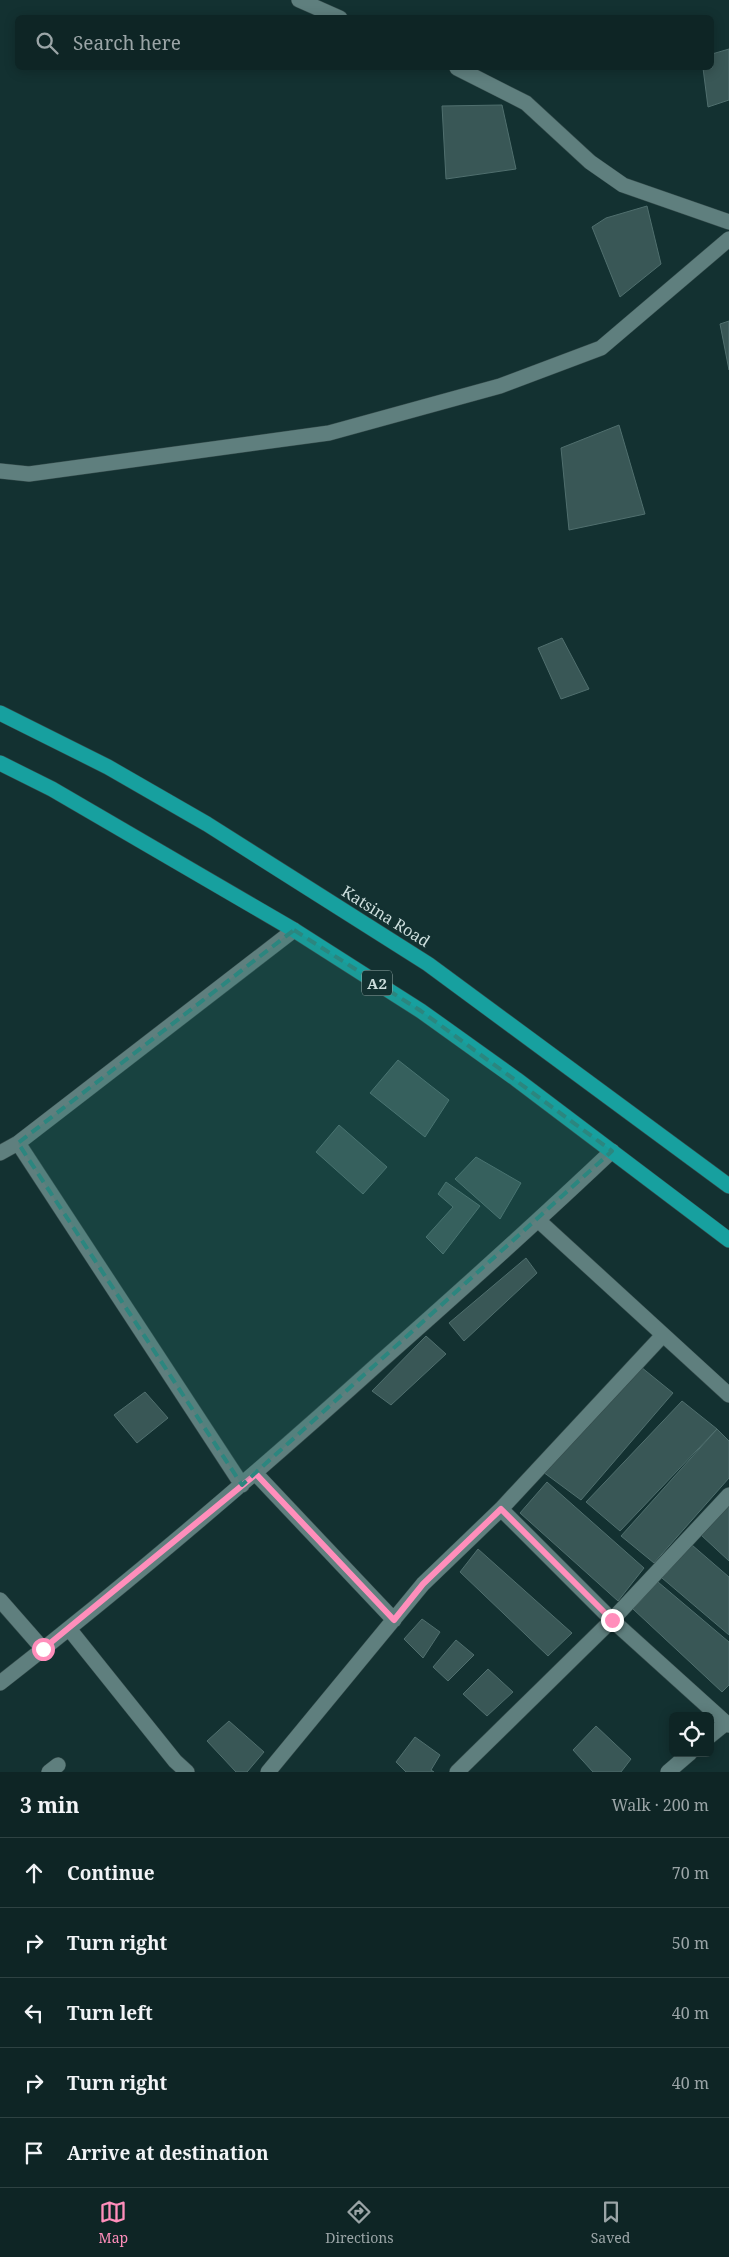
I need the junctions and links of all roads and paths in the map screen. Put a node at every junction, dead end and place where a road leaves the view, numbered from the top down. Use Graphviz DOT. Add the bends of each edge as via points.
graph roads {
  1 [pos="299,0"];
  2 [pos="333,15"];
  3 [pos="461,70"];
  4 [pos="729,222"];
  5 [pos="729,239"];
  6 [pos="0,471"];
  7 [pos="0,714"];
  8 [pos="0,763"];
  9 [pos="294,930"];
  10 [pos="18,1143"];
  11 [pos="612,1151"];
  12 [pos="0,1153"];
  13 [pos="729,1186"];
  14 [pos="539,1221"];
  15 [pos="729,1240"];
  16 [pos="663,1335"];
  17 [pos="729,1395"];
  18 [pos="256,1474"];
  19 [pos="242,1485"];
  20 [pos="729,1495"];
  21 [pos="501,1509"];
  22 [pos="0,1600"];
  23 [pos="394,1620"];
  24 [pos="612,1620"];
  25 [pos="70,1630"];
  26 [pos="43,1649"];
  27 [pos="0,1683"];
  28 [pos="728,1724"];
  29 [pos="714,1733"];
  30 [pos="685,1757"];
  31 [pos="187,1772"];
  32 [pos="268,1772"];
  33 [pos="456,1772"];
  34 [pos="668,1772"];
  1 -- 2 [label="street"];
  3 -- 4 [label="street" via="526,103 590,162 624,184"];
  5 -- 6 [label="street" via="601,348 500,386 329,433 29,474"];
  7 -- 13 [label="highway, Katsina Road" via="108,767 207,824 428,964"];
  8 -- 9 [label="highway, A2" via="52,789"];
  9 -- 10 [label="street"];
  9 -- 11 [label="highway, A2" via="421,1011"];
  10 -- 12 [label="street"];
  10 -- 19 [label="street"];
  11 -- 14 [label="street"];
  11 -- 15 [label="highway, A2"];
  14 -- 16 [label="street"];
  14 -- 18 [label="street"];
  16 -- 17 [label="street"];
  16 -- 21 [label="street"];
  18 -- 19 [label="street"];
  18 -- 23 [label="street"];
  19 -- 25 [label="street"];
  20 -- 24 [label="street"];
  21 -- 23 [label="street" via="423,1584"];
  21 -- 24 [label="street"];
  22 -- 26 [label="street"];
  23 -- 32 [label="street"];
  24 -- 28 [label="street"];
  24 -- 33 [label="street"];
  25 -- 26 [label="street"];
  25 -- 31 [label="street"];
  26 -- 27 [label="street"];
  28 -- 29 [label="street"];
  30 -- 34 [label="street"];
}
